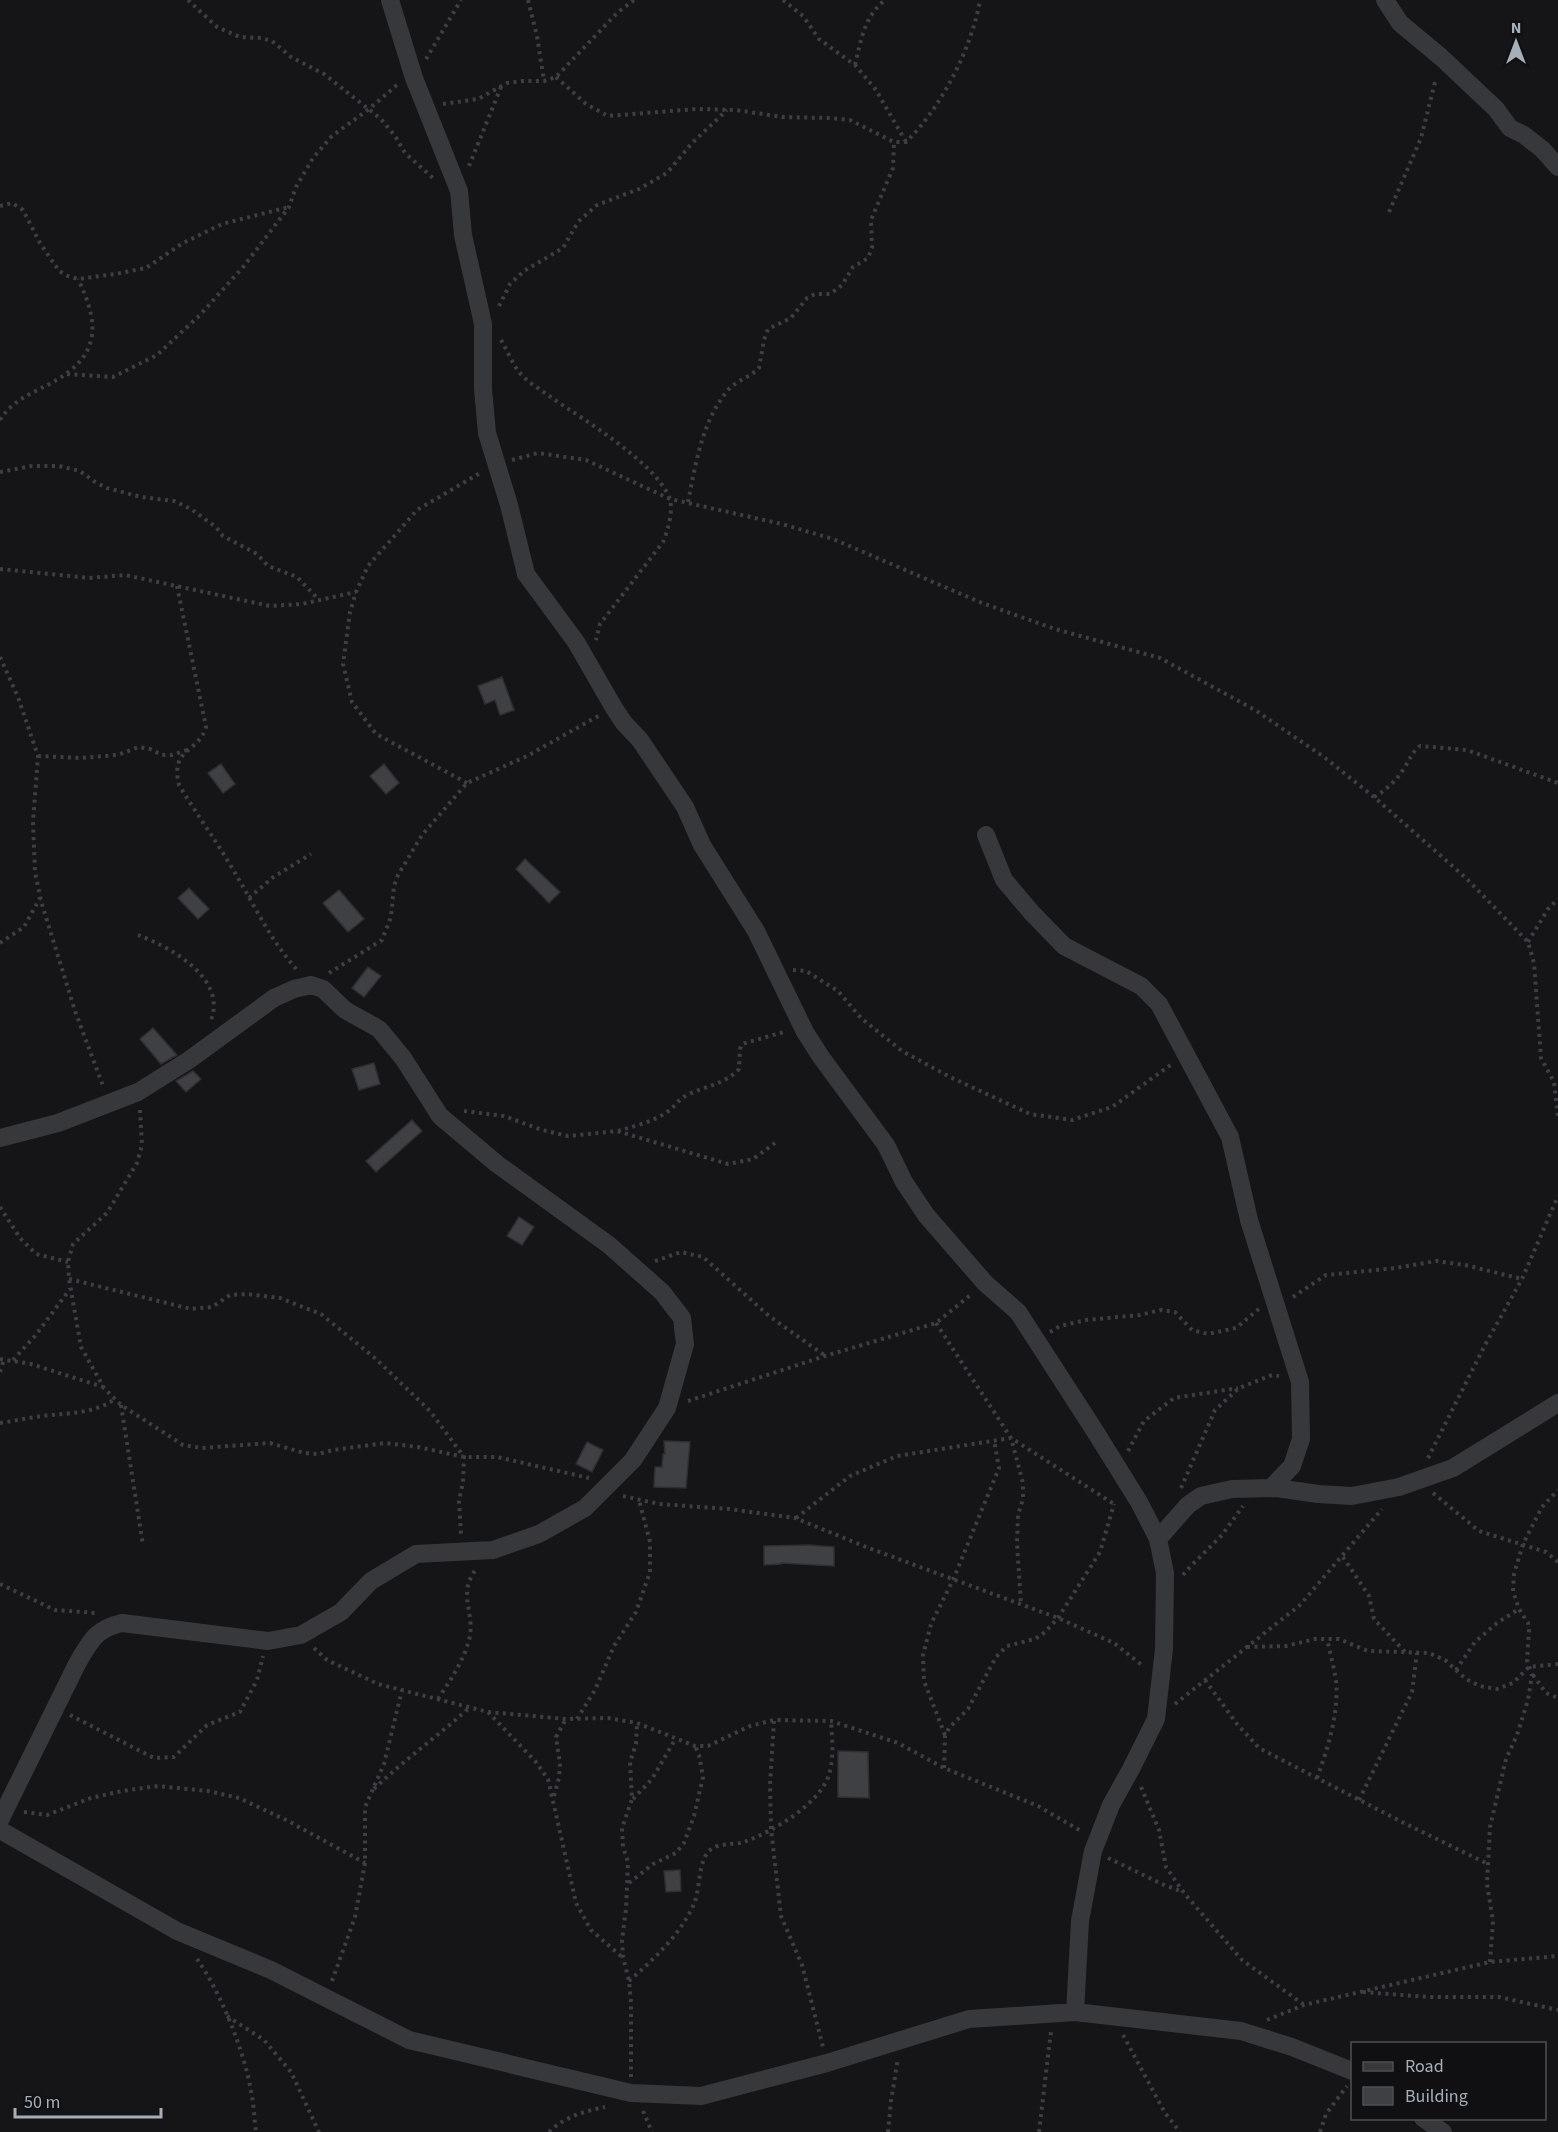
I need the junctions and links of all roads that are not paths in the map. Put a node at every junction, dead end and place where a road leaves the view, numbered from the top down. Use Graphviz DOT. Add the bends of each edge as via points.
graph roads {
  1 [pos="390,0"];
  2 [pos="1385,0"];
  3 [pos="1558,167"];
  4 [pos="986,835"];
  5 [pos="0,1138"];
  6 [pos="1558,1403"];
  7 [pos="1264,1488"];
  8 [pos="1158,1539"];
  9 [pos="3,1815"];
  10 [pos="0,1830"];
  11 [pos="1075,2012"];
  12 [pos="1351,2070"];
  13 [pos="1426,2120"];
  14 [pos="1443,2132"];
  1 -- 8 [label="street" via="413,75 459,194 463,235 487,327 483,389 487,433 526,574 576,642 624,723 685,807 702,845 756,931 821,1057 890,1151 926,1215 985,1282 1018,1312 1118,1468"];
  2 -- 3 [label="street" via="1400,23 1442,58 1510,128 1542,149"];
  4 -- 7 [label="street" via="1004,880 1064,946 1141,986 1159,1004 1230,1137 1249,1220 1300,1382 1302,1439 1292,1466"];
  5 -- 9 [label="street" via="58,1123 138,1092 274,998 311,985 323,989 345,1010 379,1029 403,1058 440,1116 497,1164 609,1245 662,1292 682,1318 685,1344 667,1408 633,1460 585,1508 539,1534 493,1550 416,1554 371,1581 340,1612 301,1635 268,1641 122,1623 101,1630 77,1664"];
  6 -- 7 [label="street" via="1453,1468 1399,1487 1352,1496"];
  7 -- 8 [label="street" via="1232,1489 1201,1496"];
  8 -- 11 [label="street" via="1165,1573 1164,1649 1156,1719 1111,1805 1095,1845 1080,1921"];
  10 -- 11 [label="street" via="177,1931 271,1970 409,2040 631,2093 701,2096 827,2063 969,2019"];
  11 -- 12 [label="street" via="1241,2031"];
  13 -- 14 [label="street"];
}
